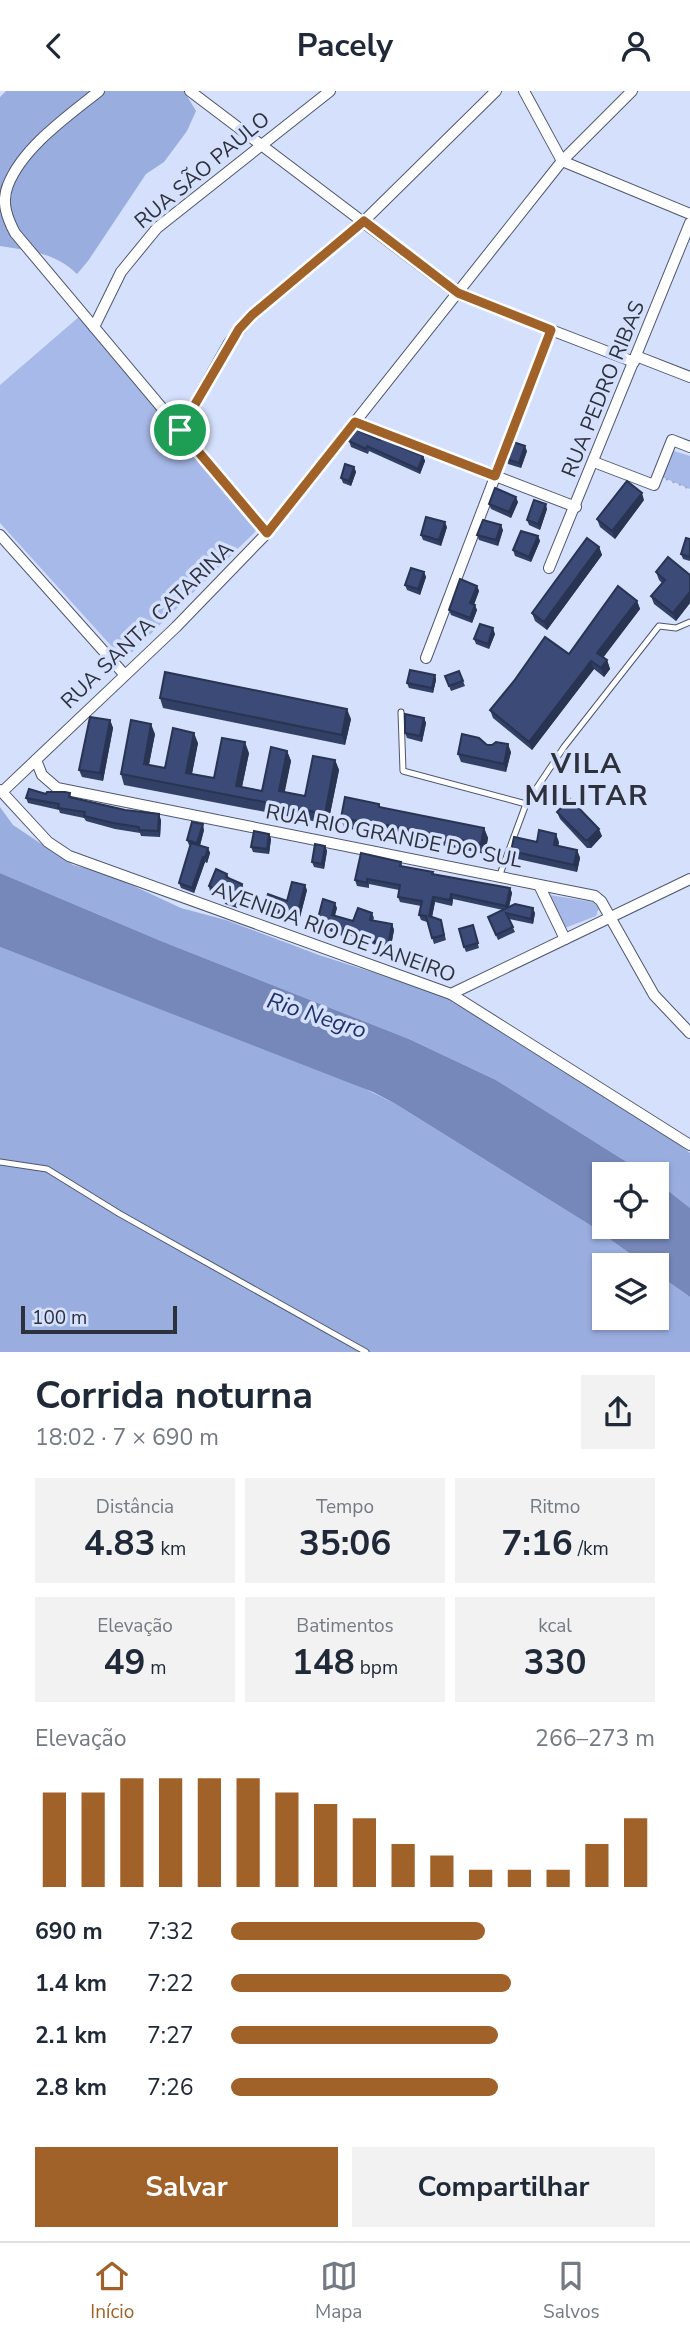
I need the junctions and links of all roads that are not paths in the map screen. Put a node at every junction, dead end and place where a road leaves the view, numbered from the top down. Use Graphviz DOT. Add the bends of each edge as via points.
graph roads {
  1 [pos="99,91"];
  2 [pos="190,91"];
  3 [pos="330,91"];
  4 [pos="496,91"];
  5 [pos="524,91"];
  6 [pos="632,91"];
  7 [pos="261,145"];
  8 [pos="562,161"];
  9 [pos="690,214"];
  10 [pos="364,221"];
  11 [pos="690,223"];
  12 [pos="458,293"];
  13 [pos="94,327"];
  14 [pos="551,330"];
  15 [pos="635,359"];
  16 [pos="690,377"];
  17 [pos="355,422"];
  18 [pos="180,430"];
  19 [pos="690,447"];
  20 [pos="594,462"];
  21 [pos="495,476"];
  22 [pos="576,507"];
  23 [pos="267,533"];
  24 [pos="1,538"];
  25 [pos="549,568"];
  26 [pos="690,622"];
  27 [pos="426,658"];
  28 [pos="124,674"];
  29 [pos="401,712"];
  30 [pos="36,760"];
  31 [pos="1,791"];
  32 [pos="526,803"];
  33 [pos="499,877"];
  34 [pos="690,879"];
  35 [pos="539,885"];
  36 [pos="610,917"];
  37 [pos="565,939"];
  38 [pos="451,994"];
  39 [pos="690,1033"];
  40 [pos="690,1145"];
  41 [pos="0,1162"];
  42 [pos="366,1352"];
  1 -- 13 [label="street" via="56,125 18,167 5,201 15,233"];
  2 -- 7 [label="street"];
  3 -- 7 [label="street, RUA SÃO PAULO"];
  4 -- 10 [label="street"];
  5 -- 8 [label="street"];
  6 -- 8 [label="street, RUA SANTA CATARINA"];
  7 -- 10 [label="street"];
  7 -- 13 [label="street, RUA SÃO PAULO" via="152,234 121,272"];
  8 -- 9 [label="street"];
  8 -- 12 [label="street, RUA SANTA CATARINA"];
  10 -- 12 [label="street"];
  10 -- 18 [label="street" via="239,329"];
  11 -- 15 [label="street, RUA PEDRO RIBAS"];
  12 -- 14 [label="street"];
  12 -- 17 [label="street, RUA SANTA CATARINA"];
  13 -- 18 [label="street"];
  14 -- 15 [label="street"];
  14 -- 21 [label="street"];
  15 -- 16 [label="street"];
  15 -- 20 [label="street, RUA PEDRO RIBAS"];
  17 -- 21 [label="street"];
  17 -- 23 [label="street, RUA SANTA CATARINA"];
  18 -- 23 [label="street"];
  19 -- 20 [label="street" via="672,440 654,485"];
  20 -- 22 [label="street, RUA PEDRO RIBAS"];
  21 -- 22 [label="street"];
  21 -- 27 [label="street"];
  22 -- 25 [label="street, RUA PEDRO RIBAS"];
  23 -- 28 [label="street, RUA SANTA CATARINA"];
  24 -- 28 [label="street"];
  26 -- 32 [label="lane" via="676,628 659,626"];
  28 -- 30 [label="street, RUA SANTA CATARINA"];
  29 -- 32 [label="lane" via="403,771"];
  30 -- 31 [label="street, RUA SANTA CATARINA"];
  30 -- 33 [label="street, RUA RIO GRANDE DO SUL" via="42,775 57,788"];
  31 -- 38 [label="street, AVENIDA RIO DE JANEIRO" via="48,842 69,856"];
  32 -- 33 [label="lane"];
  33 -- 35 [label="street, RUA RIO GRANDE DO SUL"];
  34 -- 36 [label="street"];
  35 -- 36 [label="street, RUA RIO GRANDE DO SUL" via="595,896"];
  35 -- 37 [label="street"];
  36 -- 37 [label="street"];
  36 -- 39 [label="street, RUA RIO GRANDE DO SUL" via="654,995"];
  37 -- 38 [label="street"];
  38 -- 40 [label="street, AVENIDA RIO DE JANEIRO"];
  41 -- 42 [label="lane" via="47,1169"];
}
